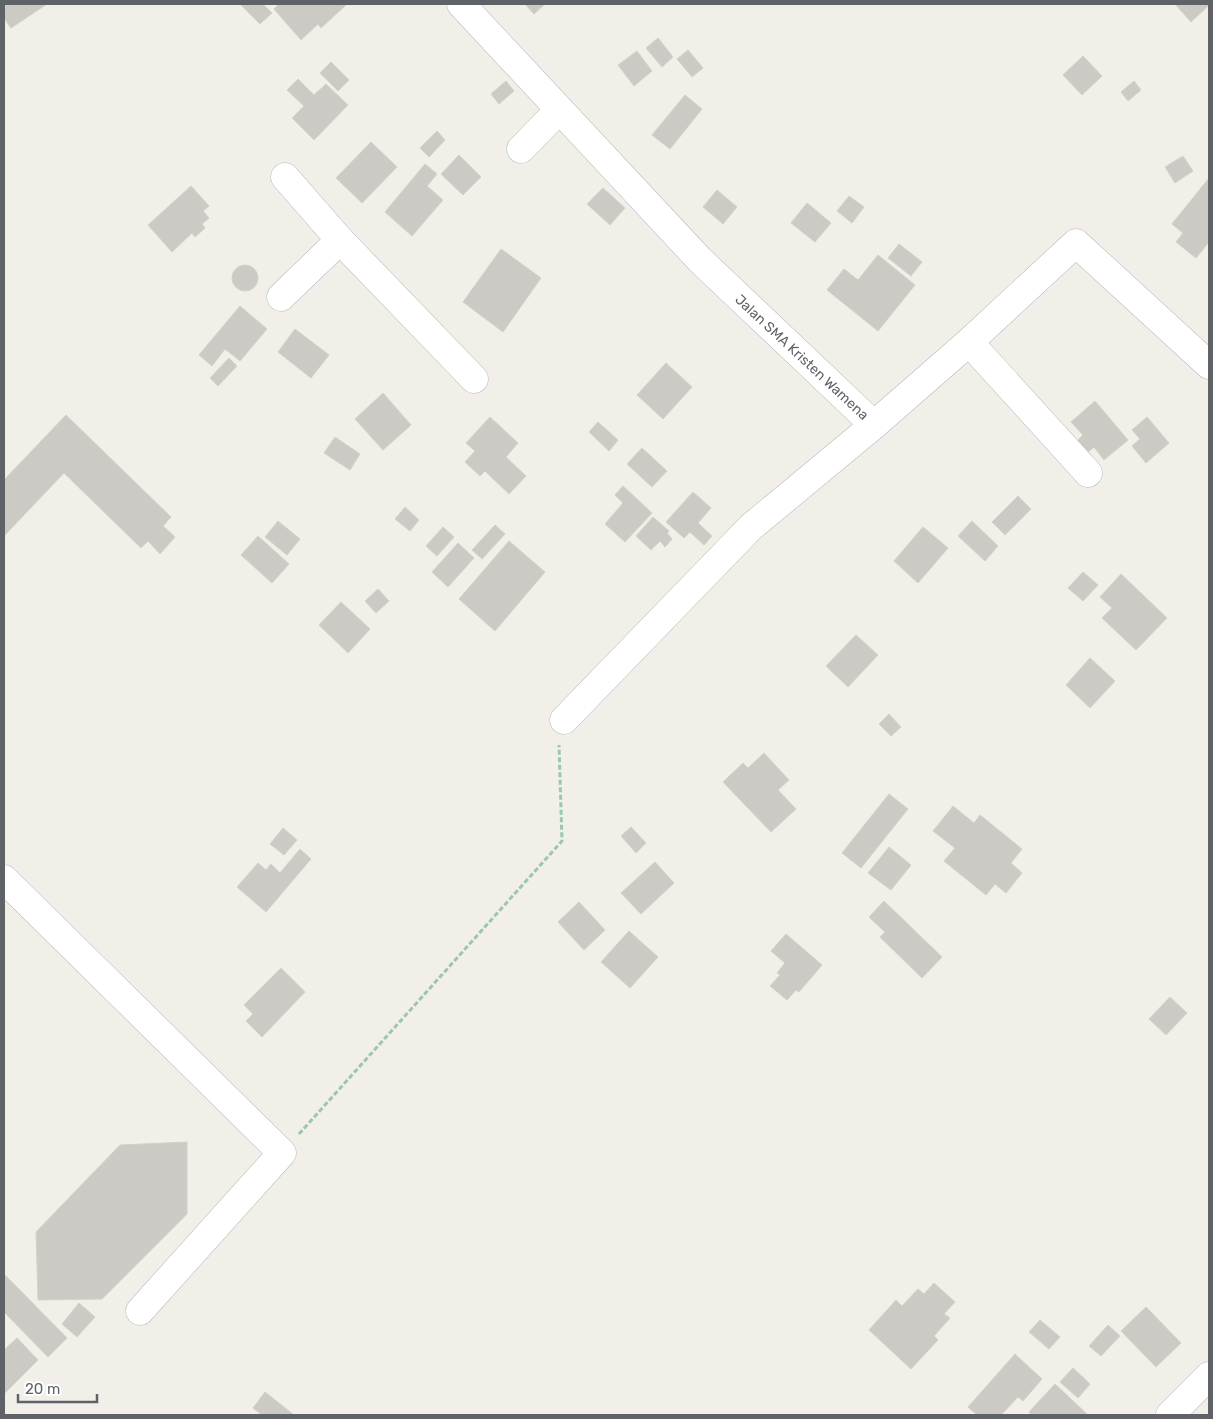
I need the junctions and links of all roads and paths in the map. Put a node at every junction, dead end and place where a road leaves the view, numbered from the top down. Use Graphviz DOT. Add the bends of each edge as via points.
graph roads {
  1 [pos="461,4"];
  2 [pos="560,110"];
  3 [pos="521,149"];
  4 [pos="285,177"];
  5 [pos="340,240"];
  6 [pos="281,297"];
  7 [pos="969,342"];
  8 [pos="1209,365"];
  9 [pos="474,379"];
  10 [pos="874,425"];
  11 [pos="1088,473"];
  12 [pos="564,720"];
  13 [pos="4,879"];
  14 [pos="282,1153"];
  15 [pos="140,1311"];
  16 [pos="1209,1376"];
  17 [pos="1170,1415"];
  1 -- 2 [label="street, Jalan SMA Kristen Wamena"];
  2 -- 3 [label="street"];
  2 -- 10 [label="street, Jalan SMA Kristen Wamena" via="700,260"];
  4 -- 5 [label="street"];
  5 -- 6 [label="street"];
  5 -- 9 [label="street"];
  7 -- 8 [label="street, Jalan SMA Kristen Wamena" via="1076,243"];
  7 -- 10 [label="street, Jalan SMA Kristen Wamena"];
  7 -- 11 [label="street"];
  10 -- 12 [label="street" via="751,527"];
  12 -- 14 [label="path" via="559,747 562,841"];
  13 -- 14 [label="street"];
  14 -- 15 [label="street"];
  16 -- 17 [label="street"];
}
